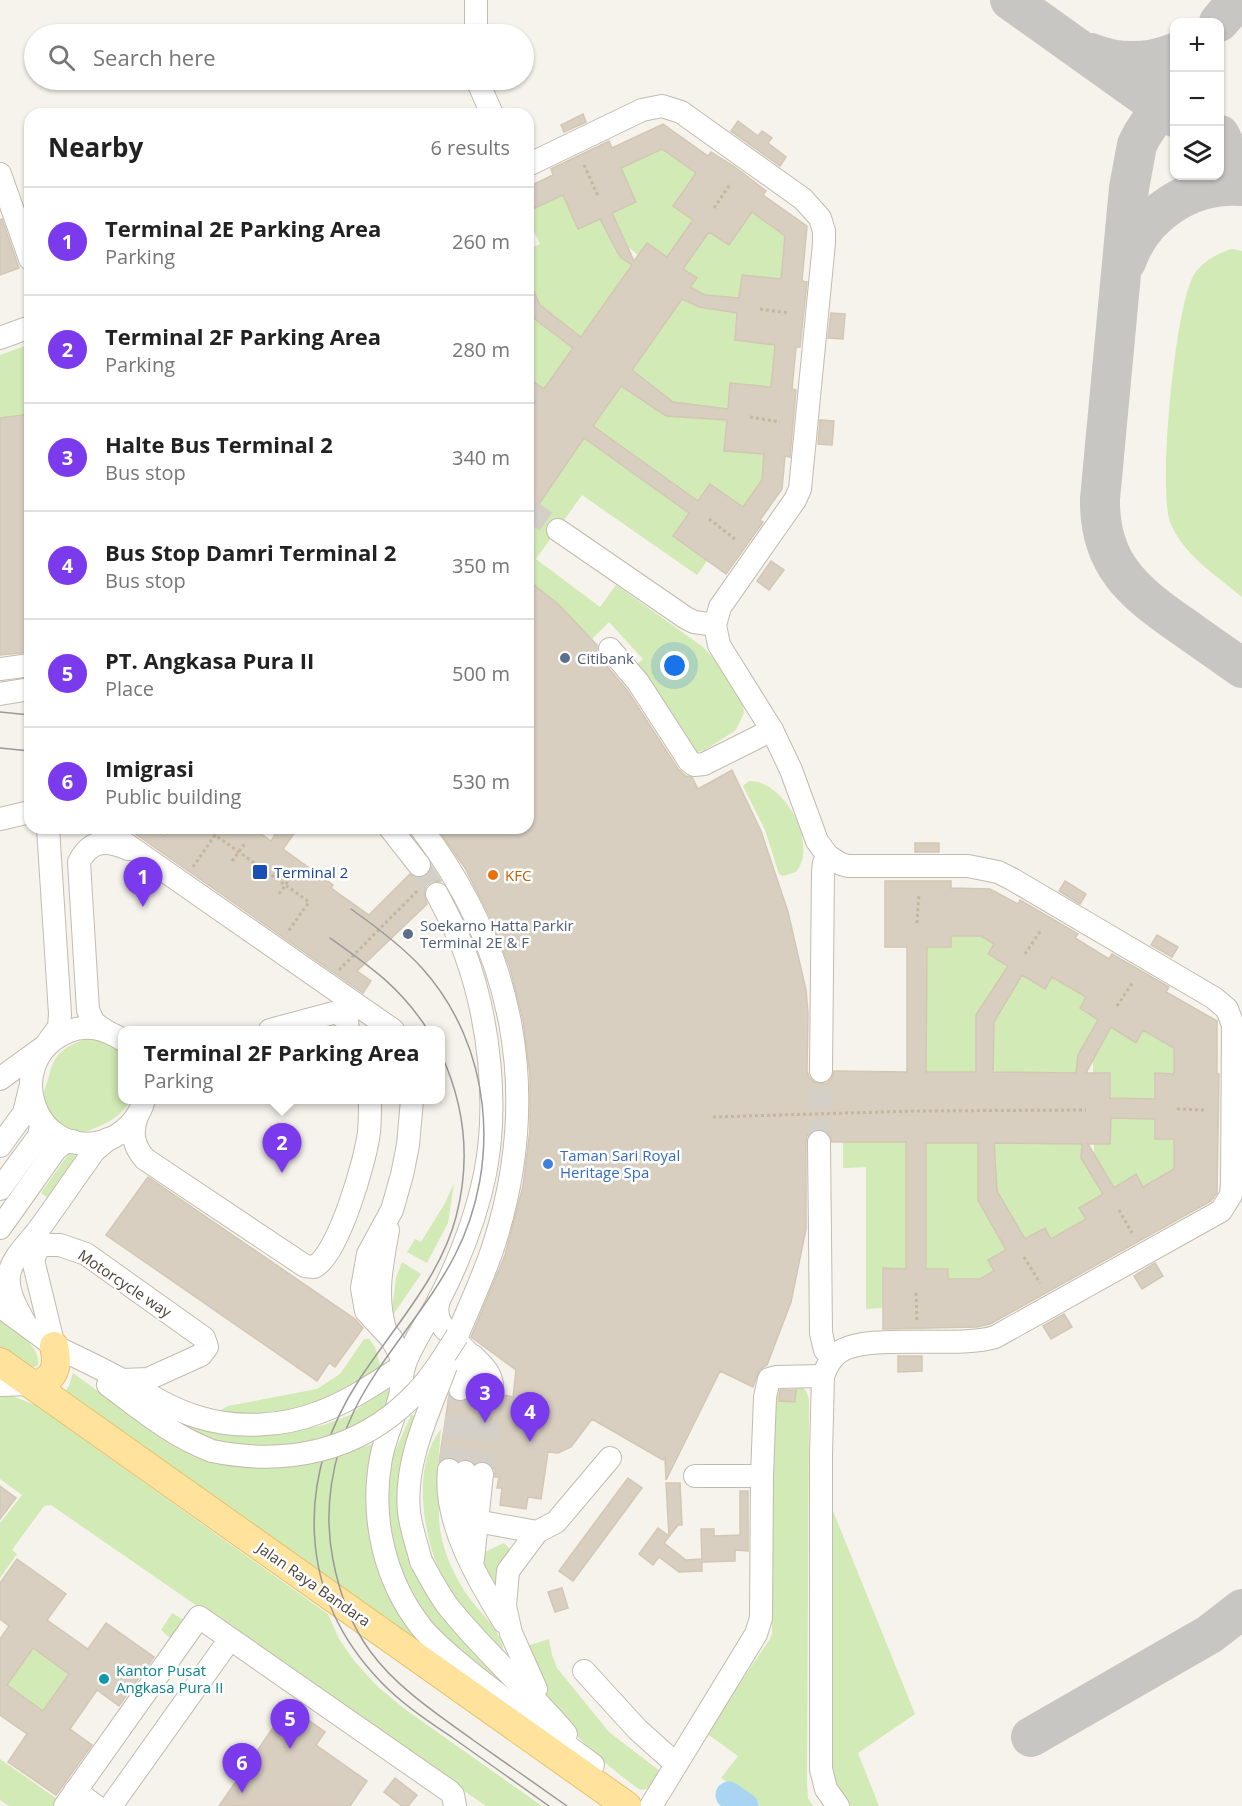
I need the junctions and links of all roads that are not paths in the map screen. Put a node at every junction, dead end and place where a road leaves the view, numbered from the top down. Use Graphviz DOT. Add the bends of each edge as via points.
graph roads {
  1 [pos="476,0"];
  2 [pos="476,24"];
  3 [pos="481,90"];
  4 [pos="489,108"];
  5 [pos="534,162"];
  6 [pos="0,174"];
  7 [pos="24,242"];
  8 [pos="24,329"];
  9 [pos="0,338"];
  10 [pos="558,530"];
  11 [pos="715,625"];
  12 [pos="610,649"];
  13 [pos="24,665"];
  14 [pos="0,669"];
  15 [pos="24,689"];
  16 [pos="0,694"];
  17 [pos="772,730"];
  18 [pos="24,813"];
  19 [pos="0,819"];
  20 [pos="48,834"];
  21 [pos="111,834"];
  22 [pos="395,834"];
  23 [pos="425,834"];
  24 [pos="135,852"];
  25 [pos="828,856"];
  26 [pos="50,861"];
  27 [pos="79,862"];
  28 [pos="419,865"];
  29 [pos="429,891"];
  30 [pos="82,913"];
  31 [pos="53,915"];
  32 [pos="300,966"];
  33 [pos="1234,1008"];
  34 [pos="311,1019"];
  35 [pos="285,1026"];
  36 [pos="348,1026"];
  37 [pos="387,1026"];
  38 [pos="115,1036"];
  39 [pos="45,1046"];
  40 [pos="822,1071"];
  41 [pos="0,1079"];
  42 [pos="30,1087"];
  43 [pos="370,1104"];
  44 [pos="412,1104"];
  45 [pos="142,1105"];
  46 [pos="38,1114"];
  47 [pos="108,1139"];
  48 [pos="73,1141"];
  49 [pos="819,1142"];
  50 [pos="0,1146"];
  51 [pos="0,1189"];
  52 [pos="0,1228"];
  53 [pos="0,1291"];
  54 [pos="439,1299"];
  55 [pos="14,1316"];
  56 [pos="462,1344"];
  57 [pos="54,1346"];
  58 [pos="0,1362"];
  59 [pos="404,1365"];
  60 [pos="828,1367"];
  61 [pos="122,1380"];
  62 [pos="0,1385"];
  63 [pos="32,1385"];
  64 [pos="610,1458"];
  65 [pos="695,1476"];
  66 [pos="762,1476"];
  67 [pos="476,1521"];
  68 [pos="537,1532"];
  69 [pos="475,1573"];
  70 [pos="511,1634"];
  71 [pos="230,1639"];
  72 [pos="584,1671"];
  73 [pos="548,1711"];
  74 [pos="676,1764"];
  75 [pos="593,1765"];
  76 [pos="70,1798"];
  77 [pos="96,1806"];
  78 [pos="111,1806"];
  79 [pos="455,1806"];
  80 [pos="627,1806"];
  81 [pos="632,1806"];
  82 [pos="651,1806"];
  83 [pos="838,1806"];
  1 -- 2 [label="street"];
  3 -- 4 [label="street"];
  5 -- 11 [label="street" via="642,110 662,106 681,112 803,199 820,218 824,243 800,489 720,607"];
  6 -- 7 [label="street"];
  8 -- 9 [label="street"];
  10 -- 11 [label="street" via="686,618"];
  11 -- 17 [label="street" via="719,645"];
  12 -- 17 [label="street" via="638,682 694,765 704,764"];
  13 -- 14 [label="street"];
  15 -- 16 [label="street"];
  17 -- 25 [label="street" via="813,832"];
  18 -- 19 [label="street"];
  20 -- 26 [label="street"];
  21 -- 24 [label="street"];
  22 -- 28 [label="street"];
  23 -- 56 [label="street" via="480,923 507,1004 515,1054 517,1132 507,1194"];
  24 -- 27 [label="street" via="104,842 87,849"];
  24 -- 32 [label="street"];
  25 -- 33 [label="street" via="848,866 968,866 998,872"];
  25 -- 40 [label="street" via="823,871"];
  26 -- 27 [label="street" via="54,850 65,845 75,849"];
  26 -- 31 [label="street"];
  27 -- 30 [label="street"];
  29 -- 54 [label="street" via="465,952 488,1053 490,1084 485,1173 474,1215"];
  30 -- 31 [label="street"];
  30 -- 38 [label="street" via="88,1010 94,1023"];
  31 -- 39 [label="street" via="60,1014 59,1027"];
  32 -- 34 [label="street" via="318,1005 318,1013"];
  32 -- 37 [label="street"];
  33 -- 60 [label="street" via="1232,1182 1231,1195 1221,1211 995,1337 972,1342 864,1343 845,1348"];
  34 -- 35 [label="street"];
  34 -- 36 [label="street" via="333,1012 347,1020"];
  38 -- 39 [label="street" via="89,1027 58,1036"];
  39 -- 41 [label="street"];
  39 -- 42 [label="street" via="31,1072"];
  42 -- 46 [label="street"];
  42 -- 50 [label="street" via="24,1113"];
  43 -- 45 [label="street" via="363,1164 346,1216 321,1263 314,1267 305,1266 145,1159 133,1135"];
  44 -- 59 [label="street" via="408,1145 392,1210 368,1254 362,1288 366,1311 385,1329"];
  45 -- 47 [label="street" via="127,1128"];
  46 -- 48 [label="street" via="54,1133"];
  46 -- 51 [label="street" via="39,1136"];
  47 -- 48 [label="street"];
  47 -- 55 [label="street" via="95,1150 20,1251 11,1268"];
  48 -- 52 [label="street" via="56,1149"];
  49 -- 60 [label="street" via="821,1333"];
  53 -- 55 [label="street"];
  54 -- 56 [label="street" via="436,1309 440,1322"];
  54 -- 59 [label="street"];
  55 -- 57 [label="street"];
  56 -- 56 [label="street" via="463,1358 476,1391 493,1385 490,1374"];
  56 -- 57 [label="street, bridge" via="410,1399 377,1424 314,1453 267,1458 212,1451 186,1441"];
  56 -- 73 [label="street, bridge" via="415,1449 409,1512 421,1561 446,1603"];
  57 -- 61 [label="street"];
  57 -- 61 [label="street, Motorcycle way" via="33,1260 38,1248 54,1244 86,1254 204,1338 207,1347 201,1354 147,1379"];
  57 -- 63 [label="main road" via="55,1371 47,1380"];
  58 -- 63 [label="main road, Jalan Raya Bandara"];
  59 -- 61 [label="street" via="348,1400 301,1419 273,1424 220,1423 197,1417"];
  59 -- 75 [label="street" via="376,1493 386,1561 395,1584 421,1627 438,1646"];
  60 -- 66 [label="street" via="769,1379"];
  60 -- 83 [label="street" via="821,1454 821,1769 826,1789"];
  62 -- 63 [label="street"];
  63 -- 80 [label="main road, Jalan Raya Bandara"];
  64 -- 68 [label="street" via="556,1522"];
  65 -- 66 [label="street"];
  66 -- 74 [label="street" via="761,1618 756,1634"];
  67 -- 68 [label="street"];
  67 -- 69 [label="street"];
  67 -- 69 [label="street" via="465,1472 448,1495"];
  68 -- 70 [label="street" via="508,1571 505,1606"];
  69 -- 70 [label="street"];
  70 -- 73 [label="street"];
  71 -- 76 [label="street" via="199,1617"];
  71 -- 78 [label="street"];
  71 -- 79 [label="street" via="449,1791"];
  72 -- 74 [label="street" via="638,1730"];
  73 -- 75 [label="street"];
  74 -- 82 [label="street"];
  75 -- 81 [label="street"];
  76 -- 77 [label="street"];
}
